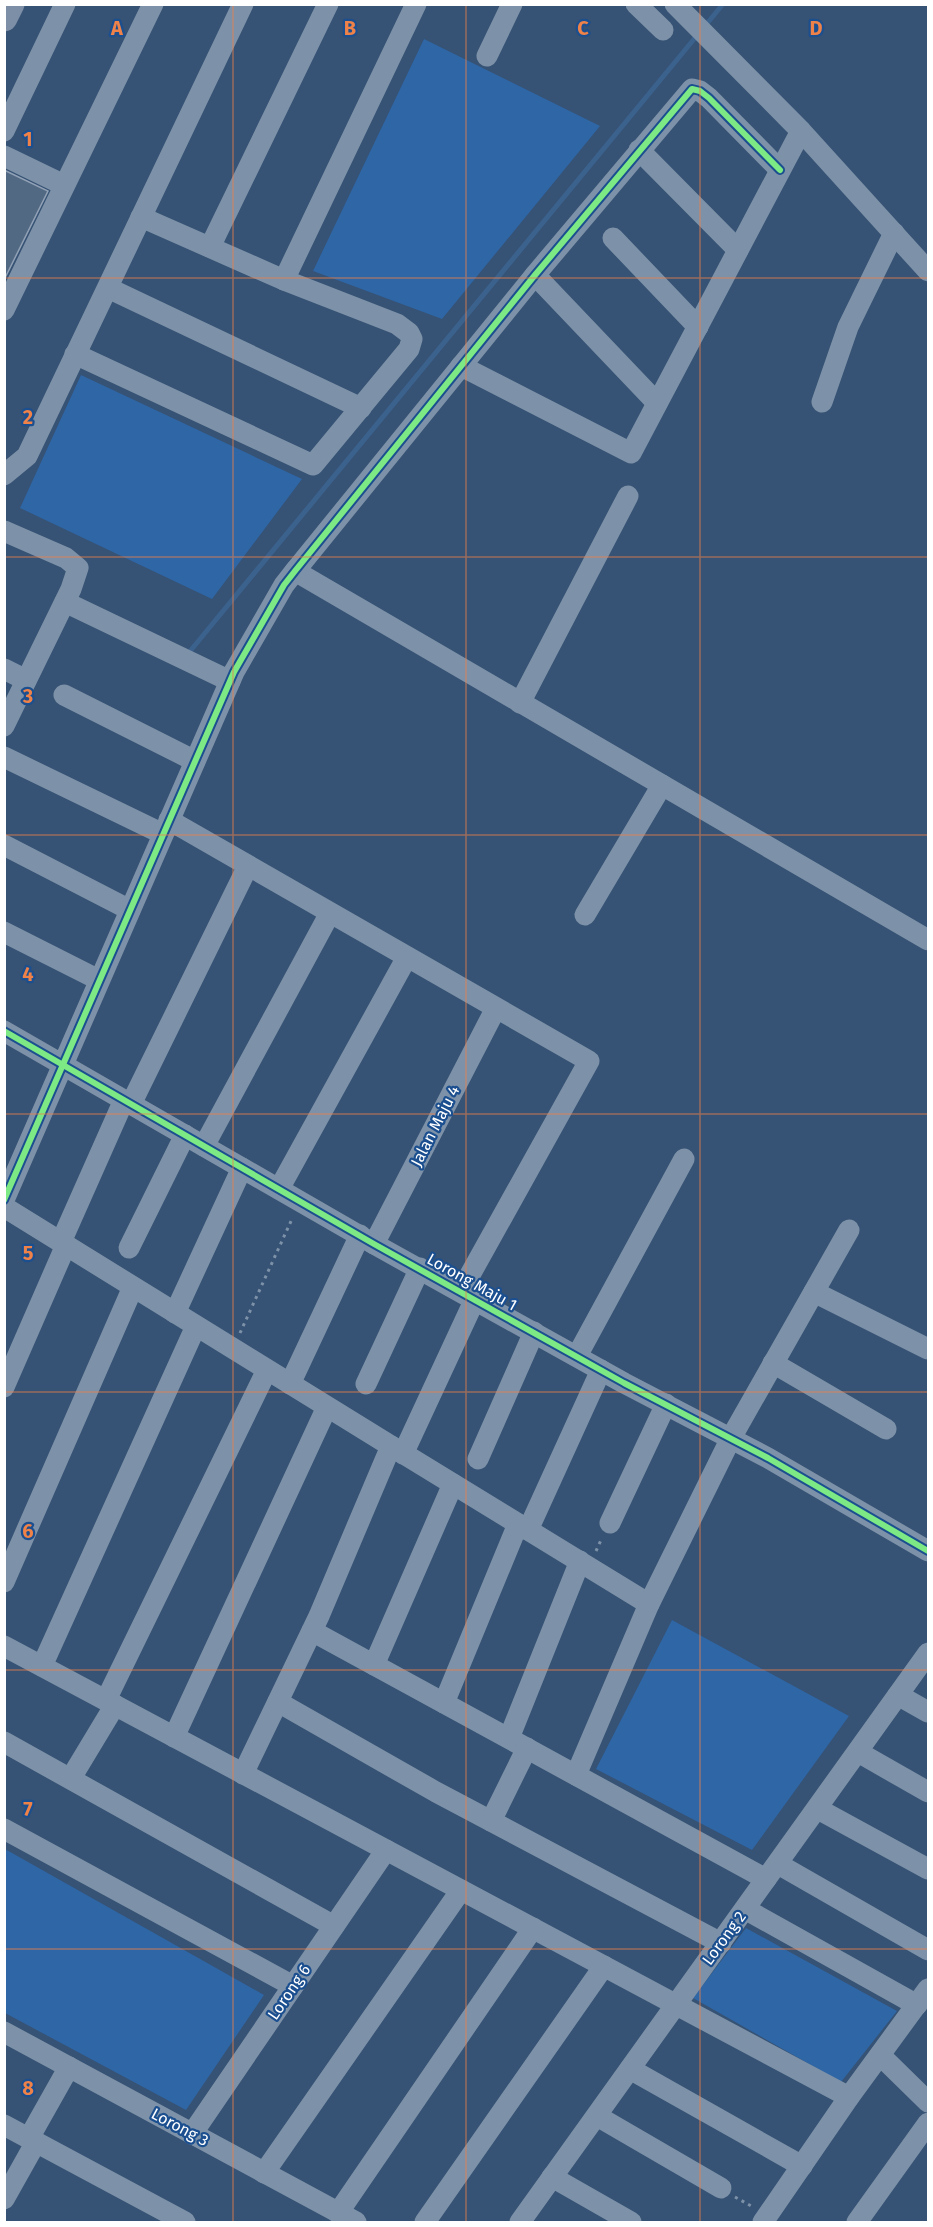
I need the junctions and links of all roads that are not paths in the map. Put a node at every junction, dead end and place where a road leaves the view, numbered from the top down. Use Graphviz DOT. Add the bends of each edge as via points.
graph roads {
  1 [pos="11,4"];
  2 [pos="65,4"];
  3 [pos="153,4"];
  4 [pos="243,4"];
  5 [pos="328,4"];
  6 [pos="416,4"];
  7 [pos="512,4"];
  8 [pos="636,4"];
  9 [pos="680,10"];
  10 [pos="4,18"];
  11 [pos="663,30"];
  12 [pos="487,56"];
  13 [pos="4,131"];
  14 [pos="801,131"];
  15 [pos="639,150"];
  16 [pos="4,156"];
  17 [pos="780,170"];
  18 [pos="64,185"];
  19 [pos="141,217"];
  20 [pos="894,233"];
  21 [pos="613,238"];
  22 [pos="210,247"];
  23 [pos="738,250"];
  24 [pos="928,271"];
  25 [pos="536,275"];
  26 [pos="284,280"];
  27 [pos="108,288"];
  28 [pos="4,310"];
  29 [pos="698,327"];
  30 [pos="75,354"];
  31 [pos="461,366"];
  32 [pos="822,402"];
  33 [pos="657,403"];
  34 [pos="361,408"];
  35 [pos="4,475"];
  36 [pos="628,496"];
  37 [pos="4,531"];
  38 [pos="295,570"];
  39 [pos="64,602"];
  40 [pos="4,669"];
  41 [pos="26,680"];
  42 [pos="230,681"];
  43 [pos="64,695"];
  44 [pos="520,703"];
  45 [pos="4,726"];
  46 [pos="4,757"];
  47 [pos="195,761"];
  48 [pos="662,785"];
  49 [pos="166,827"];
  50 [pos="4,845"];
  51 [pos="248,866"];
  52 [pos="130,910"];
  53 [pos="330,913"];
  54 [pos="585,915"];
  55 [pos="4,932"];
  56 [pos="928,940"];
  57 [pos="407,957"];
  58 [pos="99,980"];
  59 [pos="496,1008"];
  60 [pos="4,1031"];
  61 [pos="63,1065"];
  62 [pos="128,1102"];
  63 [pos="185,1135"];
  64 [pos="204,1146"];
  65 [pos="684,1159"];
  66 [pos="242,1168"];
  67 [pos="7,1186"];
  68 [pos="279,1189"];
  69 [pos="4,1207"];
  70 [pos="849,1230"];
  71 [pos="367,1239"];
  72 [pos="63,1244"];
  73 [pos="129,1248"];
  74 [pos="420,1268"];
  75 [pos="133,1287"];
  76 [pos="814,1292"];
  77 [pos="468,1295"];
  78 [pos="175,1313"];
  79 [pos="196,1326"];
  80 [pos="534,1332"];
  81 [pos="928,1349"];
  82 [pos="577,1356"];
  83 [pos="773,1363"];
  84 [pos="267,1370"];
  85 [pos="602,1370"];
  86 [pos="290,1384"];
  87 [pos="366,1384"];
  88 [pos="4,1387"];
  89 [pos="666,1404"];
  90 [pos="327,1407"];
  91 [pos="886,1429"];
  92 [pos="732,1438"];
  93 [pos="397,1450"];
  94 [pos="478,1459"];
  95 [pos="453,1484"];
  96 [pos="610,1523"];
  97 [pos="523,1527"];
  98 [pos="928,1551"];
  99 [pos="584,1564"];
  100 [pos="4,1582"];
  101 [pos="649,1604"];
  102 [pos="312,1631"];
  103 [pos="4,1646"];
  104 [pos="928,1653"];
  105 [pos="374,1665"];
  106 [pos="42,1666"];
  107 [pos="898,1695"];
  108 [pos="278,1702"];
  109 [pos="110,1703"];
  110 [pos="444,1703"];
  111 [pos="928,1712"];
  112 [pos="174,1737"];
  113 [pos="4,1742"];
  114 [pos="518,1743"];
  115 [pos="858,1752"];
  116 [pos="243,1774"];
  117 [pos="576,1775"];
  118 [pos="71,1778"];
  119 [pos="928,1792"];
  120 [pos="818,1809"];
  121 [pos="491,1821"];
  122 [pos="4,1829"];
  123 [pos="386,1850"];
  124 [pos="928,1869"];
  125 [pos="772,1872"];
  126 [pos="461,1890"];
  127 [pos="745,1909"];
  128 [pos="334,1926"];
  129 [pos="533,1928"];
  130 [pos="721,1943"];
  131 [pos="928,1950"];
  132 [pos="604,1966"];
  133 [pos="293,1986"];
  134 [pos="923,1997"];
  135 [pos="676,2005"];
  136 [pos="4,2032"];
  137 [pos="880,2055"];
  138 [pos="69,2067"];
  139 [pos="630,2069"];
  140 [pos="849,2097"];
  141 [pos="928,2102"];
  142 [pos="597,2116"];
  143 [pos="928,2123"];
  144 [pos="4,2124"];
  145 [pos="192,2134"];
  146 [pos="33,2140"];
  147 [pos="802,2166"];
  148 [pos="264,2173"];
  149 [pos="552,2177"];
  150 [pos="721,2188"];
  151 [pos="4,2199"];
  152 [pos="347,2218"];
  153 [pos="765,2219"];
  154 [pos="185,2223"];
  155 [pos="425,2223"];
  156 [pos="520,2223"];
  157 [pos="631,2223"];
  158 [pos="857,2223"];
  1 -- 10 [label="main road"];
  2 -- 13 [label="street"];
  3 -- 18 [label="street"];
  4 -- 19 [label="street"];
  5 -- 22 [label="street"];
  6 -- 26 [label="street"];
  7 -- 12 [label="street"];
  8 -- 11 [label="street"];
  9 -- 14 [label="street"];
  14 -- 17 [label="street"];
  14 -- 20 [label="street"];
  15 -- 17 [label="street" via="689,91 696,89"];
  15 -- 23 [label="street"];
  15 -- 25 [label="street"];
  16 -- 18 [label="street"];
  17 -- 23 [label="street"];
  18 -- 28 [label="street"];
  19 -- 22 [label="street"];
  19 -- 27 [label="street"];
  20 -- 24 [label="street"];
  20 -- 32 [label="street" via="848,327"];
  21 -- 29 [label="street"];
  22 -- 26 [label="street"];
  23 -- 29 [label="street"];
  25 -- 31 [label="street"];
  25 -- 33 [label="street"];
  26 -- 34 [label="street" via="397,324 409,333 409,349"];
  27 -- 30 [label="street"];
  27 -- 34 [label="street"];
  29 -- 33 [label="street"];
  30 -- 34 [label="street" via="313,465"];
  30 -- 35 [label="street" via="27,456"];
  31 -- 33 [label="street" via="631,453"];
  31 -- 38 [label="street"];
  36 -- 44 [label="street"];
  37 -- 39 [label="street" via="66,558 78,568"];
  38 -- 42 [label="street"];
  38 -- 44 [label="street"];
  39 -- 41 [label="street"];
  39 -- 42 [label="street"];
  40 -- 41 [label="street"];
  41 -- 45 [label="street"];
  42 -- 47 [label="street"];
  43 -- 47 [label="street"];
  44 -- 48 [label="street"];
  46 -- 49 [label="street"];
  47 -- 49 [label="street"];
  48 -- 54 [label="street"];
  48 -- 56 [label="street"];
  49 -- 51 [label="street"];
  49 -- 52 [label="street"];
  50 -- 52 [label="street"];
  51 -- 53 [label="street"];
  51 -- 62 [label="street"];
  52 -- 58 [label="street"];
  53 -- 57 [label="street"];
  53 -- 64 [label="street"];
  55 -- 58 [label="street"];
  57 -- 59 [label="street"];
  57 -- 68 [label="street"];
  58 -- 61 [label="street"];
  59 -- 71 [label="street, Jalan Maju 4"];
  59 -- 77 [label="street" via="589,1061"];
  60 -- 61 [label="street, Lorong Maju 1"];
  61 -- 62 [label="street, Lorong Maju 1"];
  61 -- 67 [label="street"];
  62 -- 63 [label="street, Lorong Maju 1"];
  62 -- 72 [label="street"];
  63 -- 64 [label="street, Lorong Maju 1"];
  63 -- 73 [label="street"];
  64 -- 66 [label="street, Lorong Maju 1"];
  65 -- 82 [label="street"];
  66 -- 68 [label="street, Lorong Maju 1"];
  66 -- 78 [label="street"];
  68 -- 71 [label="street, Lorong Maju 1"];
  69 -- 72 [label="street"];
  70 -- 76 [label="street"];
  71 -- 74 [label="street, Lorong Maju 1"];
  71 -- 86 [label="street, Jalan Maju 4"];
  72 -- 75 [label="street"];
  72 -- 88 [label="street"];
  74 -- 77 [label="street, Lorong Maju 1"];
  74 -- 87 [label="street"];
  75 -- 78 [label="street"];
  75 -- 100 [label="street"];
  76 -- 81 [label="street"];
  76 -- 83 [label="street"];
  77 -- 80 [label="street, Lorong Maju 1"];
  77 -- 93 [label="street"];
  78 -- 79 [label="street"];
  79 -- 84 [label="street"];
  79 -- 106 [label="street"];
  80 -- 82 [label="street, Lorong Maju 1"];
  80 -- 94 [label="street"];
  82 -- 85 [label="street, Lorong Maju 1"];
  83 -- 91 [label="street"];
  83 -- 92 [label="street"];
  84 -- 86 [label="street"];
  84 -- 109 [label="street"];
  85 -- 89 [label="street, Lorong Maju 1"];
  85 -- 97 [label="street"];
  86 -- 90 [label="street"];
  89 -- 92 [label="street, Lorong Maju 1"];
  89 -- 96 [label="street"];
  90 -- 93 [label="street"];
  90 -- 112 [label="street"];
  92 -- 98 [label="street, Lorong Maju 1"];
  92 -- 101 [label="street"];
  93 -- 95 [label="street"];
  93 -- 102 [label="street"];
  95 -- 97 [label="street"];
  95 -- 105 [label="street"];
  97 -- 99 [label="street"];
  97 -- 110 [label="street"];
  99 -- 101 [label="street"];
  99 -- 114 [label="street"];
  101 -- 117 [label="street"];
  102 -- 105 [label="street"];
  102 -- 108 [label="street"];
  103 -- 106 [label="street"];
  104 -- 107 [label="street, Lorong 2"];
  105 -- 110 [label="street"];
  106 -- 109 [label="street"];
  107 -- 111 [label="street"];
  107 -- 115 [label="street, Lorong 2"];
  108 -- 116 [label="street"];
  108 -- 121 [label="street"];
  109 -- 112 [label="street"];
  109 -- 118 [label="street"];
  110 -- 114 [label="street"];
  112 -- 116 [label="street"];
  113 -- 118 [label="street"];
  114 -- 117 [label="street"];
  114 -- 121 [label="street"];
  115 -- 119 [label="street"];
  115 -- 120 [label="street, Lorong 2"];
  116 -- 123 [label="street"];
  117 -- 125 [label="street"];
  118 -- 128 [label="street"];
  120 -- 124 [label="street"];
  120 -- 125 [label="street, Lorong 2"];
  121 -- 130 [label="street"];
  122 -- 133 [label="street"];
  123 -- 126 [label="street"];
  123 -- 128 [label="street, Lorong 6"];
  125 -- 127 [label="street, Lorong 2"];
  125 -- 131 [label="street"];
  126 -- 129 [label="street"];
  126 -- 148 [label="street"];
  127 -- 130 [label="street, Lorong 2"];
  127 -- 134 [label="street"];
  128 -- 133 [label="street, Lorong 6"];
  129 -- 132 [label="street"];
  129 -- 152 [label="street"];
  130 -- 135 [label="street, Lorong 2"];
  132 -- 135 [label="street"];
  132 -- 155 [label="street"];
  133 -- 145 [label="street, Lorong 6"];
  134 -- 137 [label="street"];
  135 -- 139 [label="street, Lorong 2"];
  135 -- 140 [label="street"];
  136 -- 138 [label="street, Lorong 3"];
  137 -- 140 [label="street"];
  137 -- 141 [label="street"];
  138 -- 145 [label="street, Lorong 3"];
  138 -- 146 [label="street"];
  139 -- 142 [label="street, Lorong 2"];
  139 -- 147 [label="street"];
  140 -- 147 [label="street"];
  142 -- 149 [label="street, Lorong 2"];
  142 -- 150 [label="street"];
  143 -- 158 [label="street"];
  144 -- 146 [label="street"];
  145 -- 148 [label="street, Lorong 3"];
  146 -- 151 [label="street"];
  146 -- 154 [label="street"];
  147 -- 153 [label="street"];
  148 -- 152 [label="street, Lorong 3"];
  149 -- 156 [label="street, Lorong 2"];
  149 -- 157 [label="street"];
}
